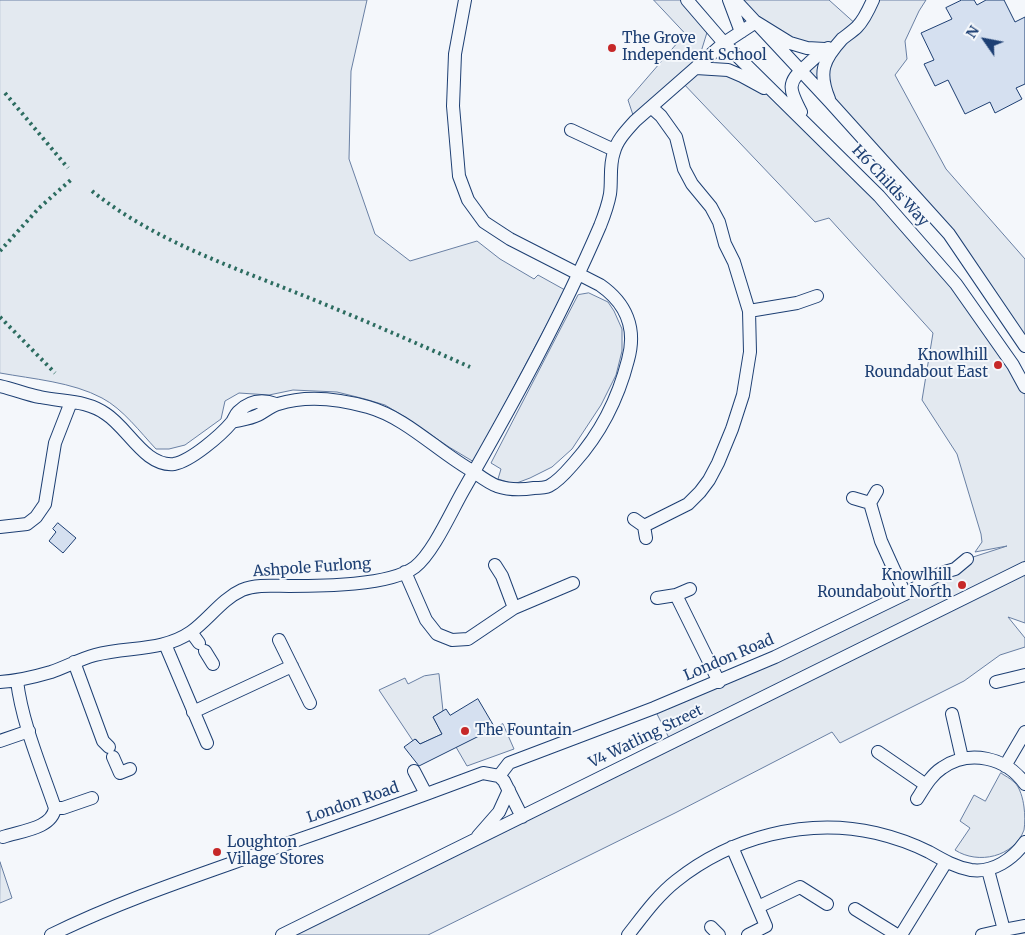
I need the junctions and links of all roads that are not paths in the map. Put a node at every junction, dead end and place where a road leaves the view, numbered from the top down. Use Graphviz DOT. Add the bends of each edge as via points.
graph roads {
  1 [pos="466,0"];
  2 [pos="874,0"];
  3 [pos="732,1"];
  4 [pos="689,3"];
  5 [pos="756,22"];
  6 [pos="741,32"];
  7 [pos="843,39"];
  8 [pos="724,43"];
  9 [pos="825,49"];
  10 [pos="696,68"];
  11 [pos="800,71"];
  12 [pos="779,96"];
  13 [pos="830,102"];
  14 [pos="651,107"];
  15 [pos="809,126"];
  16 [pos="571,130"];
  17 [pos="614,150"];
  18 [pos="578,274"];
  19 [pos="817,296"];
  20 [pos="749,311"];
  21 [pos="1025,346"];
  22 [pos="0,386"];
  23 [pos="1025,387"];
  24 [pos="70,402"];
  25 [pos="474,472"];
  26 [pos="877,491"];
  27 [pos="854,498"];
  28 [pos="870,503"];
  29 [pos="0,527"];
  30 [pos="641,528"];
  31 [pos="967,559"];
  32 [pos="495,565"];
  33 [pos="1025,568"];
  34 [pos="406,572"];
  35 [pos="573,583"];
  36 [pos="690,588"];
  37 [pos="905,594"];
  38 [pos="676,595"];
  39 [pos="657,598"];
  40 [pos="514,608"];
  41 [pos="191,632"];
  42 [pos="279,640"];
  43 [pos="165,644"];
  44 [pos="74,662"];
  45 [pos="213,664"];
  46 [pos="292,666"];
  47 [pos="1025,676"];
  48 [pos="17,680"];
  49 [pos="0,682"];
  50 [pos="718,682"];
  51 [pos="996,682"];
  52 [pos="310,703"];
  53 [pos="193,712"];
  54 [pos="952,714"];
  55 [pos="29,731"];
  56 [pos="1025,732"];
  57 [pos="0,741"];
  58 [pos="207,743"];
  59 [pos="878,752"];
  60 [pos="962,758"];
  61 [pos="1005,766"];
  62 [pos="130,769"];
  63 [pos="414,772"];
  64 [pos="499,776"];
  65 [pos="926,784"];
  66 [pos="1025,784"];
  67 [pos="509,790"];
  68 [pos="426,794"];
  69 [pos="92,798"];
  70 [pos="917,799"];
  71 [pos="55,808"];
  72 [pos="522,817"];
  73 [pos="3,837"];
  74 [pos="475,840"];
  75 [pos="1025,843"];
  76 [pos="732,847"];
  77 [pos="946,862"];
  78 [pos="988,870"];
  79 [pos="827,904"];
  80 [pos="758,907"];
  81 [pos="855,909"];
  82 [pos="1025,926"];
  83 [pos="1004,930"];
  84 [pos="295,931"];
  85 [pos="51,935"];
  86 [pos="282,935"];
  87 [pos="628,935"];
  88 [pos="748,935"];
  89 [pos="898,935"];
  90 [pos="902,935"];
  91 [pos="982,935"];
  1 -- 18 [label="street" via="454,54 453,106 459,176 468,200 484,222"];
  2 -- 7 [label="street" via="858,26"];
  3 -- 5 [label="street, H6 Childs Way"];
  3 -- 6 [label="street"];
  4 -- 8 [label="street, H6 Childs Way"];
  5 -- 6 [label="street, Ashpole Furlong"];
  5 -- 9 [label="street" via="790,43"];
  5 -- 11 [label="street, H6 Childs Way"];
  6 -- 8 [label="street, Ashpole Furlong"];
  7 -- 9 [label="street"];
  7 -- 13 [label="street" via="828,57 822,72"];
  8 -- 10 [label="street, Ashpole Furlong"];
  8 -- 12 [label="street, H6 Childs Way"];
  9 -- 11 [label="street"];
  10 -- 12 [label="street" via="728,70"];
  10 -- 14 [label="street, Ashpole Furlong"];
  11 -- 13 [label="street, H6 Childs Way"];
  11 -- 15 [label="street" via="791,88"];
  12 -- 15 [label="street, H6 Childs Way"];
  13 -- 21 [label="street, H6 Childs Way" via="949,234"];
  14 -- 17 [label="street, Ashpole Furlong" via="627,131"];
  14 -- 20 [label="street" via="676,138 684,169 719,222"];
  15 -- 23 [label="street, H6 Childs Way" via="879,196 956,284"];
  16 -- 17 [label="street"];
  17 -- 18 [label="street, Ashpole Furlong" via="606,210"];
  18 -- 25 [label="street, Ashpole Furlong"];
  18 -- 25 [label="street" via="612,293 621,304 630,327 631,351 610,412 584,452 548,487 520,490 496,486"];
  19 -- 20 [label="street" via="798,303"];
  20 -- 30 [label="street" via="750,352 743,395 718,463 700,492 688,504"];
  22 -- 24 [label="street"];
  24 -- 25 [label="street" via="89,405 106,413 161,464 184,462 194,456 250,403 266,400 276,404 319,399 368,407 409,428"];
  24 -- 29 [label="street" via="55,443 45,504 27,524"];
  25 -- 34 [label="street, Ashpole Furlong" via="432,546 414,568"];
  26 -- 28 [label="street"];
  27 -- 28 [label="street"];
  28 -- 37 [label="street"];
  31 -- 37 [label="street, London Road" via="955,569"];
  32 -- 40 [label="street"];
  33 -- 72 [label="street, V4 Watling Street"];
  34 -- 40 [label="street" via="426,620 436,634 452,640 468,639"];
  34 -- 41 [label="street, Ashpole Furlong" via="356,583 257,586 242,590"];
  35 -- 40 [label="street"];
  36 -- 38 [label="street"];
  37 -- 50 [label="street, London Road"];
  38 -- 39 [label="street"];
  38 -- 50 [label="street"];
  41 -- 43 [label="street, Ashpole Furlong"];
  41 -- 45 [label="street"];
  42 -- 46 [label="street"];
  43 -- 44 [label="street, Ashpole Furlong" via="97,654"];
  43 -- 53 [label="street"];
  44 -- 48 [label="street, Ashpole Furlong" via="52,672"];
  44 -- 62 [label="street" via="120,773"];
  46 -- 52 [label="street"];
  46 -- 53 [label="street"];
  47 -- 51 [label="street"];
  48 -- 49 [label="street, Ashpole Furlong"];
  48 -- 55 [label="street"];
  50 -- 64 [label="street, London Road" via="510,763"];
  53 -- 58 [label="street"];
  54 -- 60 [label="street"];
  55 -- 57 [label="street"];
  55 -- 71 [label="street"];
  56 -- 61 [label="street"];
  59 -- 65 [label="street"];
  60 -- 61 [label="street" via="987,758"];
  60 -- 65 [label="street" via="941,768"];
  61 -- 66 [label="street"];
  63 -- 68 [label="street"];
  64 -- 67 [label="street"];
  64 -- 68 [label="street, London Road" via="483,773"];
  65 -- 70 [label="street"];
  67 -- 72 [label="street"];
  67 -- 74 [label="street" via="499,812"];
  68 -- 85 [label="street, London Road" via="183,880"];
  69 -- 71 [label="street"];
  71 -- 73 [label="street" via="45,823"];
  72 -- 74 [label="street, V4 Watling Street"];
  74 -- 84 [label="street, V4 Watling Street"];
  75 -- 78 [label="street" via="1009,860"];
  76 -- 77 [label="street" via="766,835 799,829 835,828 875,833 929,852"];
  76 -- 80 [label="street"];
  76 -- 87 [label="street" via="675,882"];
  77 -- 78 [label="street" via="972,870"];
  77 -- 90 [label="street"];
  78 -- 83 [label="street"];
  79 -- 80 [label="street" via="800,887"];
  80 -- 88 [label="street" via="766,926"];
  81 -- 89 [label="street"];
  82 -- 83 [label="street"];
  83 -- 91 [label="street"];
  84 -- 86 [label="street, V4 Watling Street"];
}
